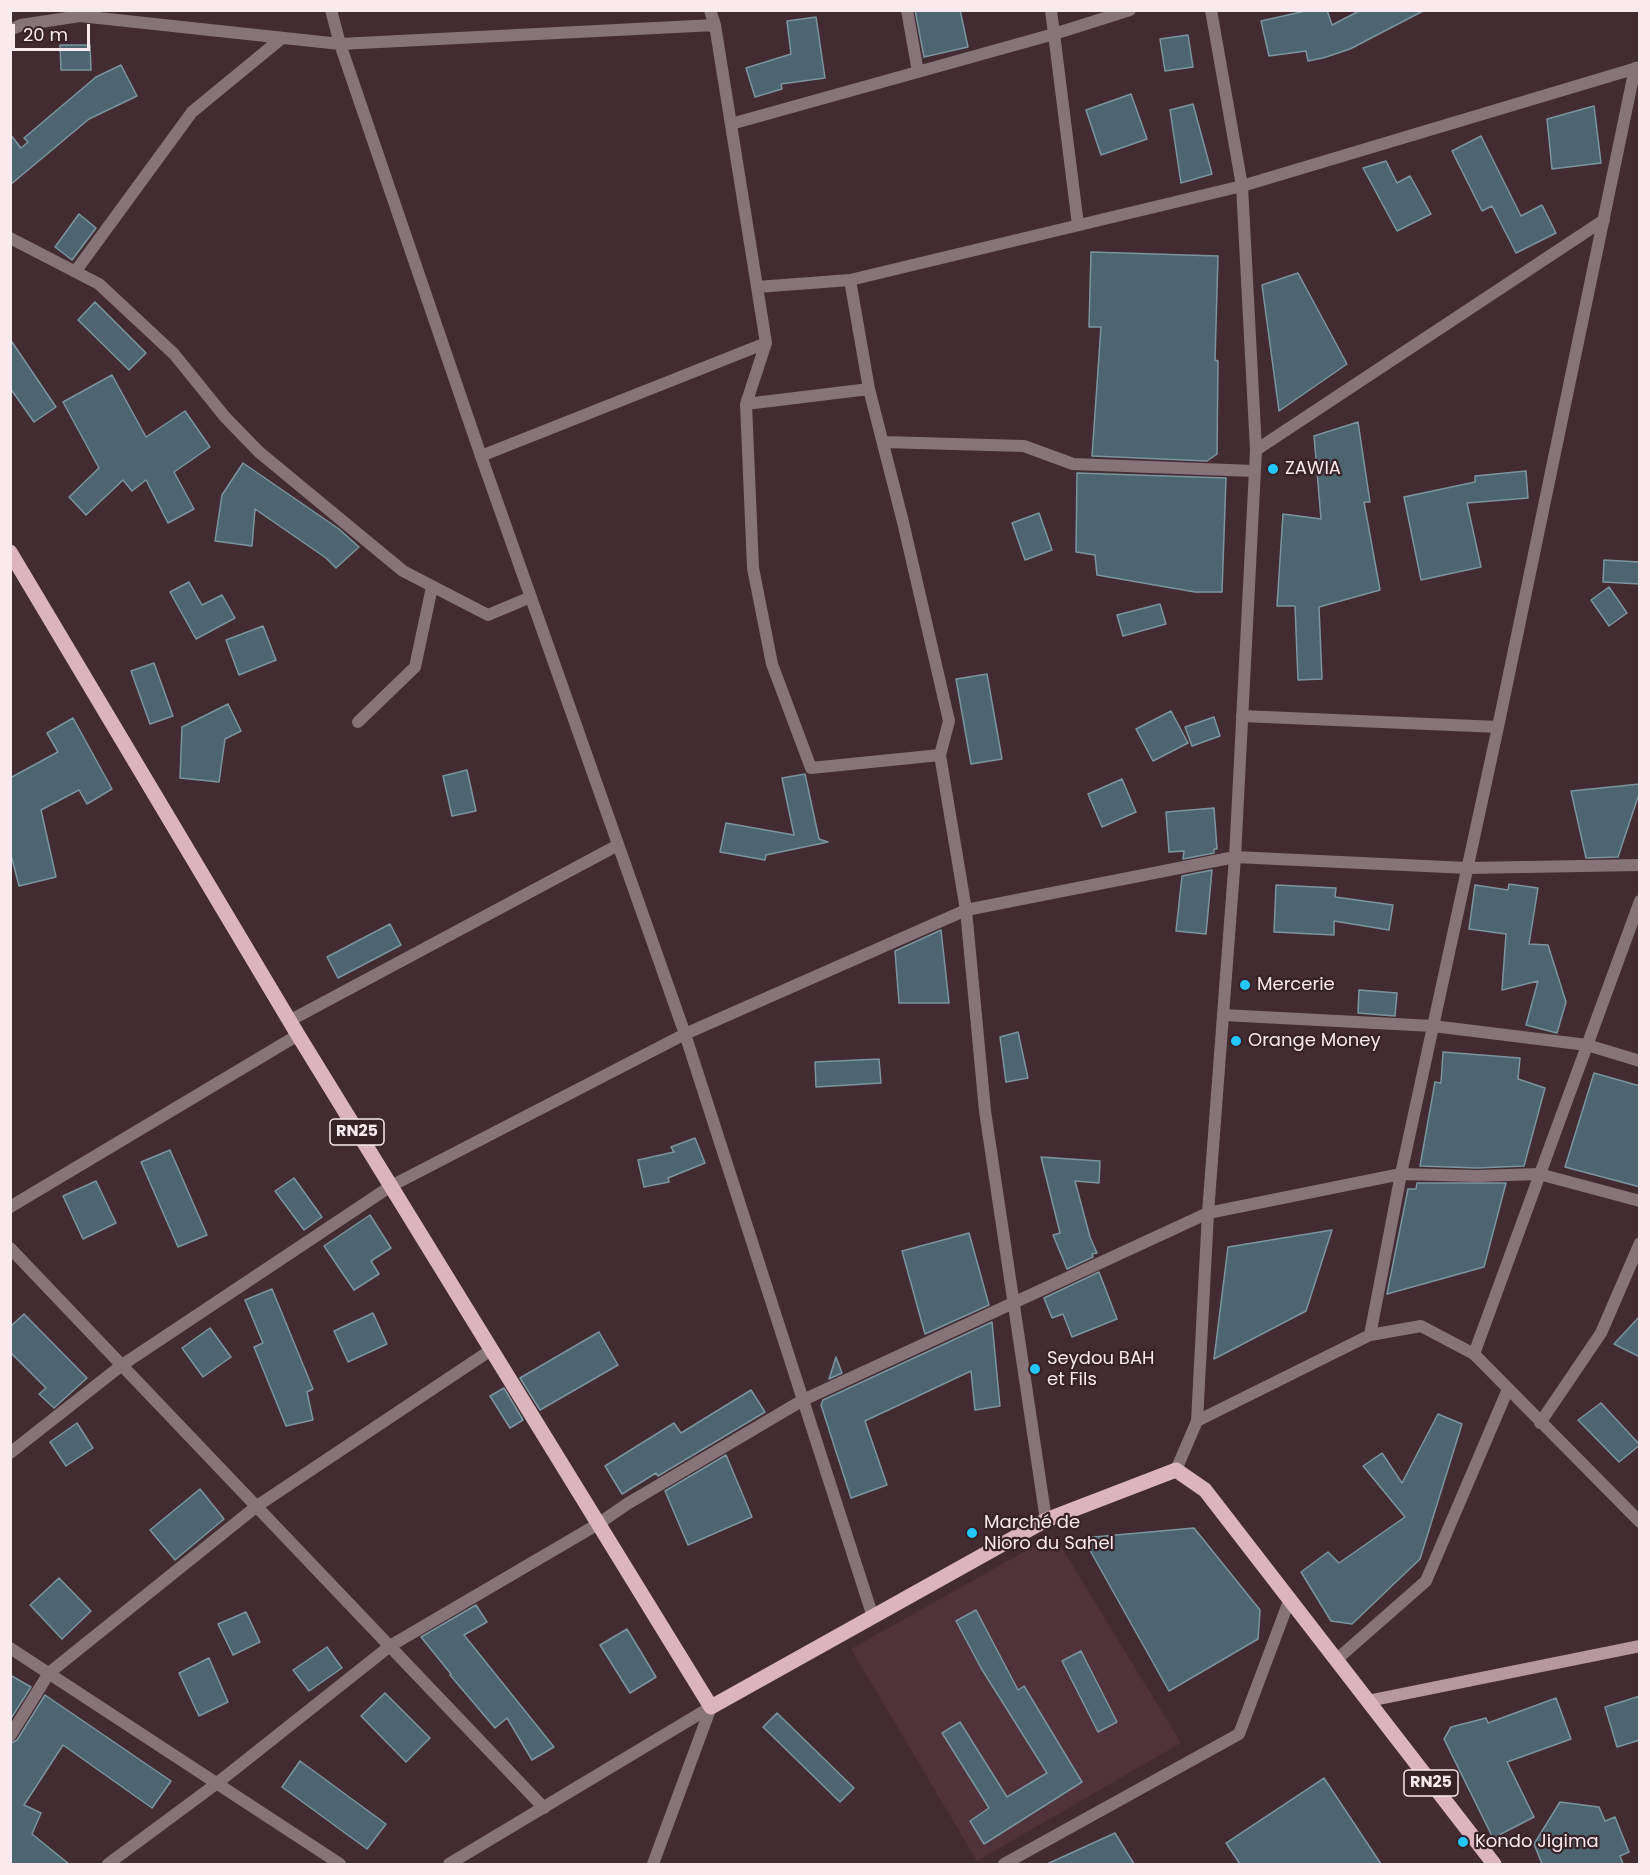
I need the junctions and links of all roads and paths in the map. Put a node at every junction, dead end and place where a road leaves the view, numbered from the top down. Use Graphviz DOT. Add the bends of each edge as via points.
graph roads {
  1 [pos="331,10"];
  2 [pos="710,10"];
  3 [pos="907,10"];
  4 [pos="1051,10"];
  5 [pos="1130,10"];
  6 [pos="1211,10"];
  7 [pos="716,25"];
  8 [pos="10,30"];
  9 [pos="1054,34"];
  10 [pos="282,38"];
  11 [pos="340,44"];
  12 [pos="1637,68"];
  13 [pos="918,72"];
  14 [pos="731,124"];
  15 [pos="1242,186"];
  16 [pos="1604,220"];
  17 [pos="1078,225"];
  18 [pos="10,238"];
  19 [pos="75,272"];
  20 [pos="850,280"];
  21 [pos="757,287"];
  22 [pos="766,343"];
  23 [pos="869,389"];
  24 [pos="746,404"];
  25 [pos="883,442"];
  26 [pos="1256,450"];
  27 [pos="481,456"];
  28 [pos="1254,471"];
  29 [pos="10,552"];
  30 [pos="432,587"];
  31 [pos="531,597"];
  32 [pos="1242,716"];
  33 [pos="358,722"];
  34 [pos="1498,727"];
  35 [pos="940,755"];
  36 [pos="618,845"];
  37 [pos="1235,857"];
  38 [pos="1640,865"];
  39 [pos="1467,868"];
  40 [pos="1640,901"];
  41 [pos="966,910"];
  42 [pos="1223,1015"];
  43 [pos="289,1022"];
  44 [pos="1433,1026"];
  45 [pos="685,1034"];
  46 [pos="297,1035"];
  47 [pos="1587,1045"];
  48 [pos="1640,1061"];
  49 [pos="1401,1174"];
  50 [pos="1539,1174"];
  51 [pos="391,1186"];
  52 [pos="1640,1201"];
  53 [pos="10,1207"];
  54 [pos="1208,1213"];
  55 [pos="1640,1243"];
  56 [pos="10,1248"];
  57 [pos="1015,1300"];
  58 [pos="1370,1335"];
  59 [pos="491,1350"];
  60 [pos="1474,1354"];
  61 [pos="122,1365"];
  62 [pos="1508,1389"];
  63 [pos="803,1400"];
  64 [pos="1197,1420"];
  65 [pos="1540,1423"];
  66 [pos="10,1453"];
  67 [pos="1176,1470"];
  68 [pos="257,1506"];
  69 [pos="1046,1520"];
  70 [pos="1640,1522"];
  71 [pos="598,1524"];
  72 [pos="1289,1601"];
  73 [pos="873,1617"];
  74 [pos="390,1646"];
  75 [pos="1640,1646"];
  76 [pos="10,1648"];
  77 [pos="1336,1660"];
  78 [pos="49,1673"];
  79 [pos="1368,1701"];
  80 [pos="711,1707"];
  81 [pos="10,1736"];
  82 [pos="216,1784"];
  83 [pos="544,1808"];
  84 [pos="108,1864"];
  85 [pos="340,1864"];
  86 [pos="449,1864"];
  87 [pos="653,1864"];
  88 [pos="1004,1864"];
  89 [pos="1494,1864"];
  1 -- 11 [label="street"];
  2 -- 7 [label="street"];
  3 -- 13 [label="street"];
  4 -- 9 [label="street"];
  5 -- 9 [label="street"];
  6 -- 15 [label="street"];
  7 -- 11 [label="street"];
  7 -- 14 [label="street"];
  8 -- 10 [label="street" via="80,16"];
  9 -- 13 [label="street"];
  9 -- 17 [label="street"];
  10 -- 11 [label="street"];
  10 -- 19 [label="street" via="192,112"];
  11 -- 27 [label="street"];
  12 -- 15 [label="street"];
  12 -- 16 [label="street"];
  13 -- 14 [label="street"];
  14 -- 21 [label="street"];
  15 -- 17 [label="street"];
  15 -- 26 [label="street"];
  16 -- 26 [label="street"];
  16 -- 34 [label="street"];
  17 -- 20 [label="street"];
  18 -- 19 [label="street"];
  19 -- 30 [label="street" via="99,284 174,354 259,452 403,571"];
  20 -- 21 [label="street"];
  20 -- 23 [label="street"];
  21 -- 22 [label="street"];
  22 -- 24 [label="street"];
  22 -- 27 [label="street"];
  23 -- 24 [label="street"];
  23 -- 25 [label="street"];
  24 -- 35 [label="street" via="753,568 772,664 811,768"];
  25 -- 28 [label="street" via="1024,446 1073,464"];
  25 -- 35 [label="street" via="949,721"];
  26 -- 28 [label="street"];
  27 -- 31 [label="street"];
  28 -- 32 [label="street"];
  29 -- 43 [label="main road, RN25"];
  30 -- 31 [label="street" via="488,615"];
  30 -- 33 [label="street" via="415,668"];
  31 -- 36 [label="street"];
  32 -- 34 [label="street"];
  32 -- 37 [label="street"];
  34 -- 39 [label="street"];
  35 -- 41 [label="street"];
  36 -- 43 [label="street"];
  36 -- 45 [label="street"];
  37 -- 39 [label="street"];
  37 -- 41 [label="street"];
  37 -- 42 [label="street"];
  38 -- 39 [label="street"];
  39 -- 44 [label="street"];
  40 -- 47 [label="street"];
  41 -- 45 [label="street"];
  41 -- 57 [label="street" via="985,1111"];
  42 -- 44 [label="street"];
  42 -- 54 [label="street"];
  43 -- 46 [label="main road, RN25"];
  44 -- 47 [label="street"];
  44 -- 49 [label="street"];
  45 -- 51 [label="street"];
  45 -- 63 [label="street"];
  46 -- 51 [label="main road, RN25"];
  46 -- 53 [label="street"];
  47 -- 48 [label="street"];
  47 -- 50 [label="street"];
  49 -- 50 [label="street"];
  49 -- 54 [label="street"];
  49 -- 58 [label="street"];
  50 -- 52 [label="street"];
  50 -- 60 [label="street"];
  51 -- 59 [label="main road, RN25"];
  51 -- 61 [label="street"];
  54 -- 57 [label="street"];
  54 -- 64 [label="street"];
  55 -- 65 [label="street" via="1601,1333"];
  56 -- 61 [label="street"];
  57 -- 63 [label="street"];
  57 -- 69 [label="street"];
  58 -- 60 [label="street" via="1420,1326"];
  58 -- 64 [label="street"];
  59 -- 68 [label="street"];
  59 -- 71 [label="main road, RN25"];
  60 -- 62 [label="street"];
  61 -- 66 [label="street"];
  61 -- 68 [label="street"];
  62 -- 65 [label="street"];
  62 -- 77 [label="street" via="1426,1581"];
  63 -- 71 [label="street"];
  63 -- 73 [label="street"];
  64 -- 67 [label="street"];
  65 -- 70 [label="street"];
  67 -- 69 [label="main road"];
  67 -- 72 [label="main road, RN25" via="1205,1490"];
  68 -- 74 [label="street"];
  68 -- 78 [label="street"];
  69 -- 73 [label="main road"];
  71 -- 74 [label="street"];
  71 -- 80 [label="main road, RN25"];
  72 -- 77 [label="main road, RN25"];
  72 -- 88 [label="street" via="1239,1734"];
  73 -- 80 [label="main road"];
  74 -- 82 [label="street"];
  74 -- 83 [label="street"];
  75 -- 79 [label="main road"];
  76 -- 78 [label="street"];
  77 -- 79 [label="main road, RN25"];
  78 -- 81 [label="street"];
  78 -- 82 [label="street"];
  79 -- 89 [label="main road, RN25"];
  80 -- 83 [label="street"];
  80 -- 87 [label="street"];
  82 -- 84 [label="street"];
  82 -- 85 [label="street"];
  83 -- 86 [label="street"];
}
